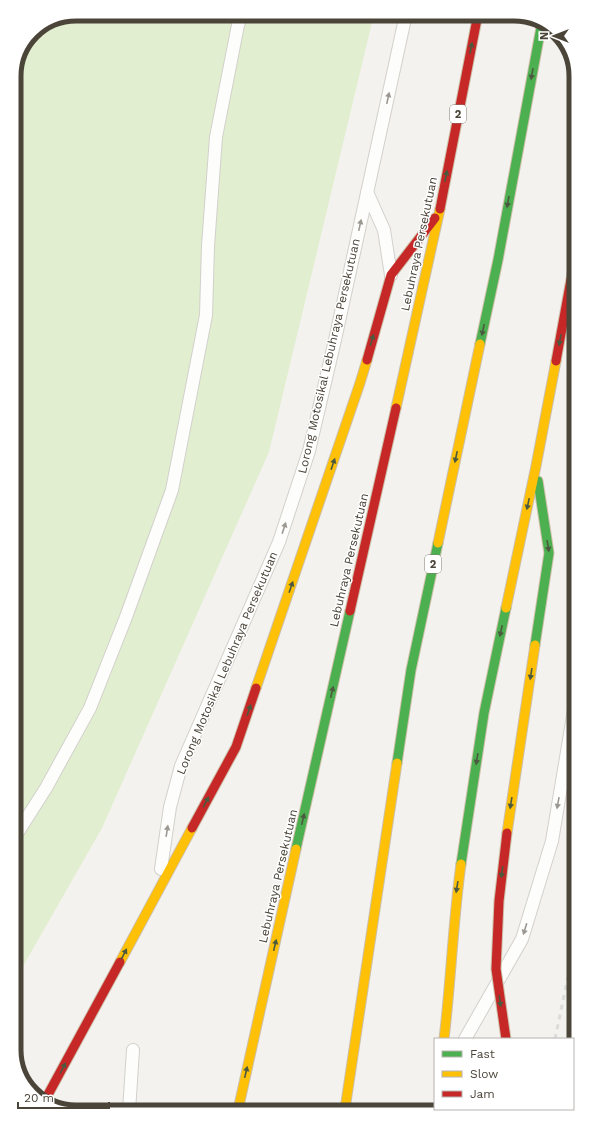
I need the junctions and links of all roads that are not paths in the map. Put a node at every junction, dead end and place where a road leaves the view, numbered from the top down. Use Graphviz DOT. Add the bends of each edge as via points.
graph roads {
  1 [pos="239,21"];
  2 [pos="404,21"];
  3 [pos="477,21"];
  4 [pos="541,28"];
  5 [pos="367,192"];
  6 [pos="439,214"];
  7 [pos="391,275"];
  8 [pos="569,290"];
  9 [pos="536,466"];
  10 [pos="569,740"];
  11 [pos="21,827"];
  12 [pos="161,869"];
  13 [pos="444,1038"];
  14 [pos="466,1038"];
  15 [pos="506,1038"];
  16 [pos="133,1050"];
  17 [pos="47,1097"];
  18 [pos="129,1105"];
  19 [pos="239,1105"];
  20 [pos="346,1105"];
  1 -- 11 [label="lane" via="216,137 206,315 172,490 90,708"];
  5 -- 2 [label="lane, Lorong Motosikal Lebuhraya Persekutuan, one-way"];
  6 -- 3 [label="highway, Lebuhraya Persekutuan / 2, one-way"];
  4 -- 20 [label="highway, 2, one-way" via="498,260 411,670"];
  5 -- 7 [label="lane" via="384,230"];
  12 -- 5 [label="lane, Lorong Motosikal Lebuhraya Persekutuan, one-way" via="170,807 181,766 279,542 309,451"];
  6 -- 7 [label="highway"];
  19 -- 6 [label="highway, Lebuhraya Persekutuan / 2, one-way"];
  17 -- 7 [label="highway, one-way" via="236,747 360,383"];
  8 -- 9 [label="highway, one-way"];
  9 -- 13 [label="highway, one-way" via="484,713 456,899"];
  9 -- 15 [label="highway, one-way, bridge" via="549,553 499,901 496,969"];
  10 -- 14 [label="lane, one-way" via="552,841 522,939"];
  16 -- 18 [label="lane"];
}
